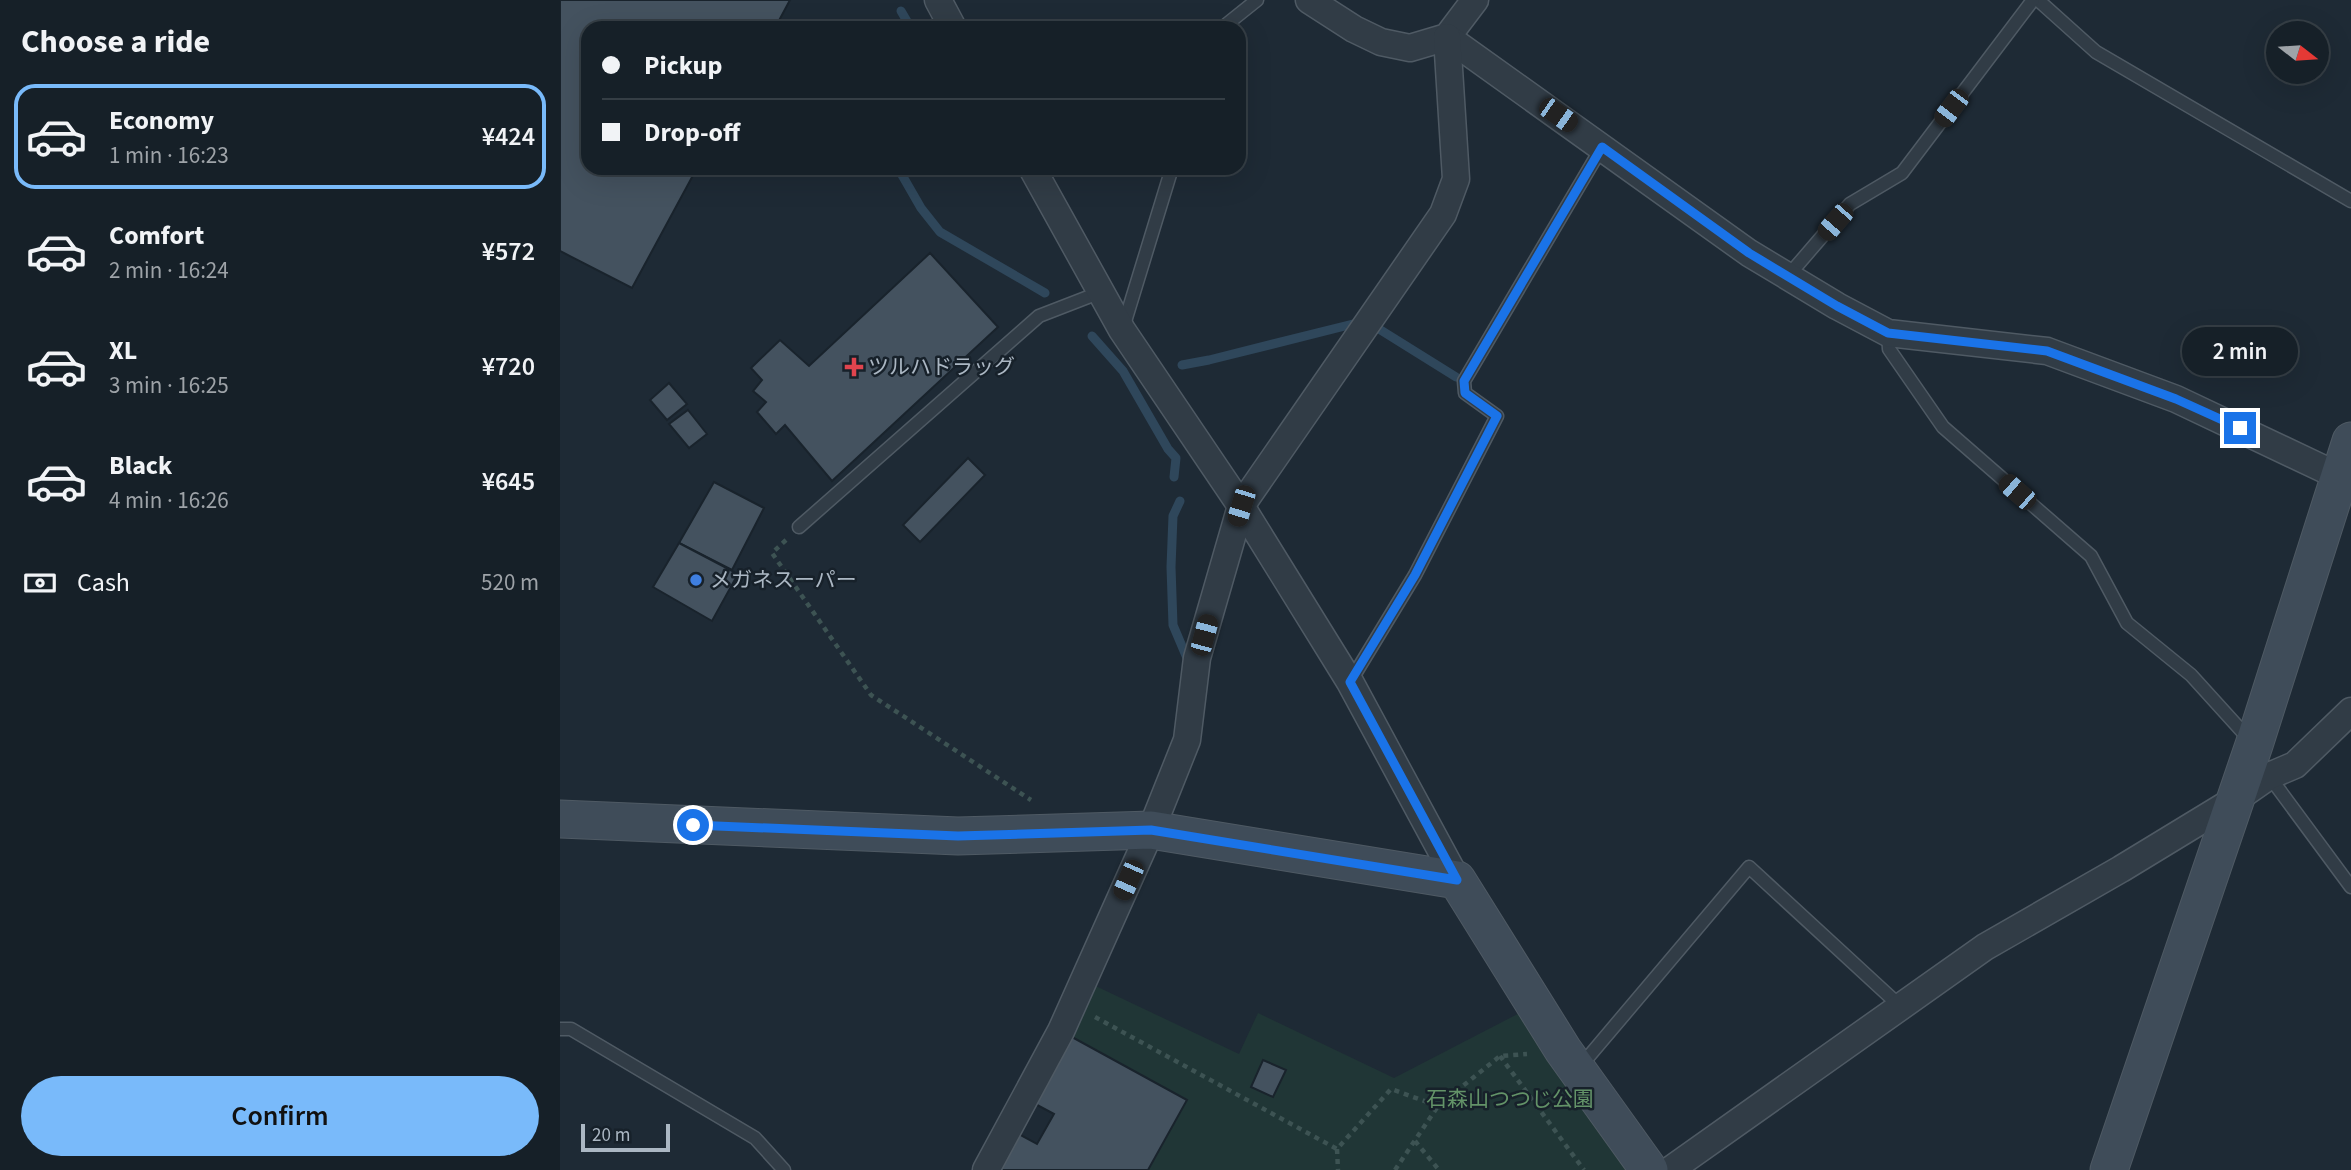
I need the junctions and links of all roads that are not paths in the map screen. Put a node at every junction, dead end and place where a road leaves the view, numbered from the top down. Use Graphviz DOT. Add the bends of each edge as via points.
graph roads {
  1 [pos="937,0"];
  2 [pos="1257,0"];
  3 [pos="1309,0"];
  4 [pos="1475,0"];
  5 [pos="2035,0"];
  6 [pos="949,21"];
  7 [pos="1231,21"];
  8 [pos="1447,37"];
  9 [pos="1602,147"];
  10 [pos="1036,175"];
  11 [pos="1170,175"];
  12 [pos="2351,201"];
  13 [pos="1788,276"];
  14 [pos="1101,292"];
  15 [pos="1122,330"];
  16 [pos="1888,333"];
  17 [pos="2351,441"];
  18 [pos="2345,480"];
  19 [pos="1241,506"];
  20 [pos="799,527"];
  21 [pos="1350,682"];
  22 [pos="2351,711"];
  23 [pos="2262,761"];
  24 [pos="2236,799"];
  25 [pos="560,819"];
  26 [pos="1151,830"];
  27 [pos="1457,880"];
  28 [pos="2351,887"];
  29 [pos="1900,1006"];
  30 [pos="560,1029"];
  31 [pos="1570,1060"];
  32 [pos="784,1170"];
  33 [pos="986,1170"];
  34 [pos="1649,1170"];
  35 [pos="1670,1170"];
  36 [pos="2109,1170"];
  1 -- 6 [label="street"];
  2 -- 7 [label="lane"];
  3 -- 8 [label="street" via="1381,42 1410,48"];
  4 -- 8 [label="street"];
  5 -- 12 [label="lane" via="2096,51"];
  5 -- 13 [label="lane" via="1902,173 1850,204"];
  8 -- 9 [label="street"];
  8 -- 19 [label="street" via="1456,179 1443,214"];
  9 -- 13 [label="street"];
  9 -- 21 [label="lane" via="1464,381 1465,393 1497,416 1415,575"];
  10 -- 14 [label="street"];
  11 -- 15 [label="lane"];
  13 -- 16 [label="street"];
  14 -- 15 [label="street"];
  14 -- 20 [label="lane" via="1039,316"];
  15 -- 19 [label="street"];
  16 -- 18 [label="street" via="2047,351 2176,399"];
  16 -- 23 [label="lane" via="1889,349 1943,427 2091,556 2127,623 2191,674"];
  17 -- 18 [label="street"];
  18 -- 23 [label="street"];
  19 -- 21 [label="street"];
  19 -- 26 [label="street" via="1197,658 1187,740"];
  21 -- 27 [label="street"];
  22 -- 23 [label="street" via="2295,765"];
  23 -- 24 [label="street"];
  23 -- 28 [label="lane"];
  24 -- 29 [label="street" via="1985,947"];
  24 -- 36 [label="street"];
  25 -- 26 [label="street" via="958,836"];
  26 -- 27 [label="street"];
  26 -- 33 [label="street" via="1061,1031"];
  27 -- 31 [label="street"];
  29 -- 31 [label="lane" via="1749,867"];
  29 -- 35 [label="street"];
  30 -- 32 [label="lane" via="570,1029 755,1138"];
  31 -- 34 [label="street"];
}
